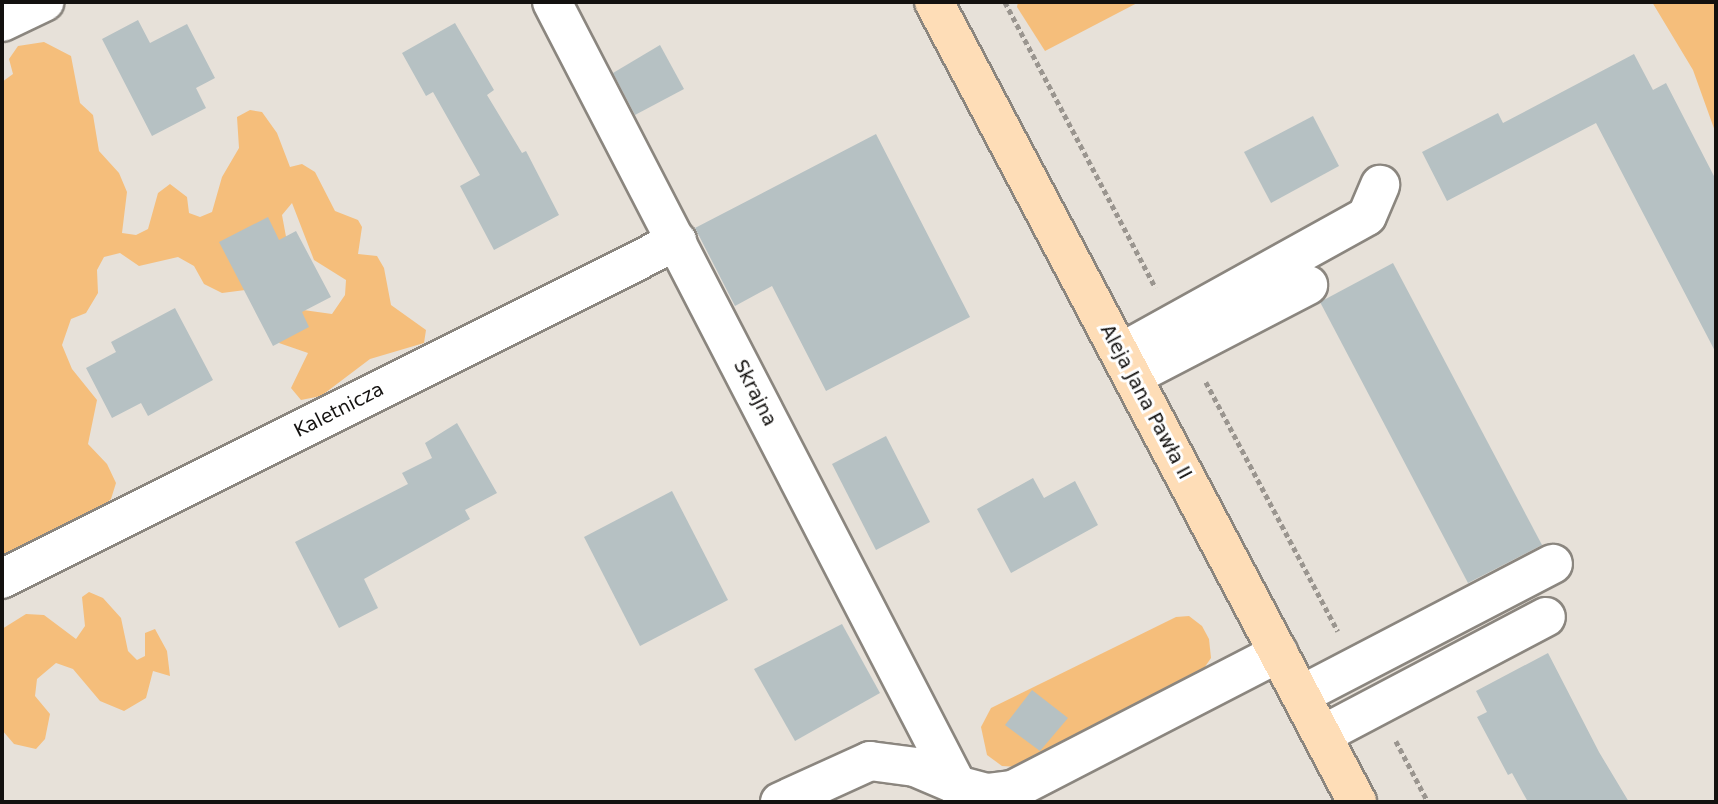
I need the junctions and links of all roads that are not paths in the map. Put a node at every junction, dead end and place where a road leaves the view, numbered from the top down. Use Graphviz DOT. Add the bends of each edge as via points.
graph roads {
  1 [pos="44,2"];
  2 [pos="552,2"];
  3 [pos="934,2"];
  4 [pos="2,22"];
  5 [pos="1380,185"];
  6 [pos="677,242"];
  7 [pos="1308,285"];
  8 [pos="1181,335"];
  9 [pos="1126,365"];
  10 [pos="1553,564"];
  11 [pos="2,579"];
  12 [pos="1546,617"];
  13 [pos="1279,653"];
  14 [pos="1301,695"];
  15 [pos="1322,735"];
  16 [pos="962,793"];
  17 [pos="780,802"];
  18 [pos="1357,802"];
  1 -- 4 [label="street"];
  2 -- 6 [label="street, Skrajna"];
  3 -- 9 [label="main road, Aleja Jana Pawła II"];
  5 -- 8 [label="street" via="1367,216"];
  6 -- 11 [label="street, Kaletnicza"];
  6 -- 16 [label="street, Skrajna"];
  7 -- 8 [label="street"];
  8 -- 9 [label="street"];
  9 -- 13 [label="main road, Aleja Jana Pawła II"];
  10 -- 14 [label="street"];
  12 -- 15 [label="street"];
  13 -- 14 [label="main road, Aleja Jana Pawła II"];
  13 -- 16 [label="street" via="1013,790"];
  14 -- 15 [label="main road, Aleja Jana Pawła II"];
  15 -- 18 [label="main road, Aleja Jana Pawła II"];
  16 -- 17 [label="street" via="915,767 870,761"];
}
